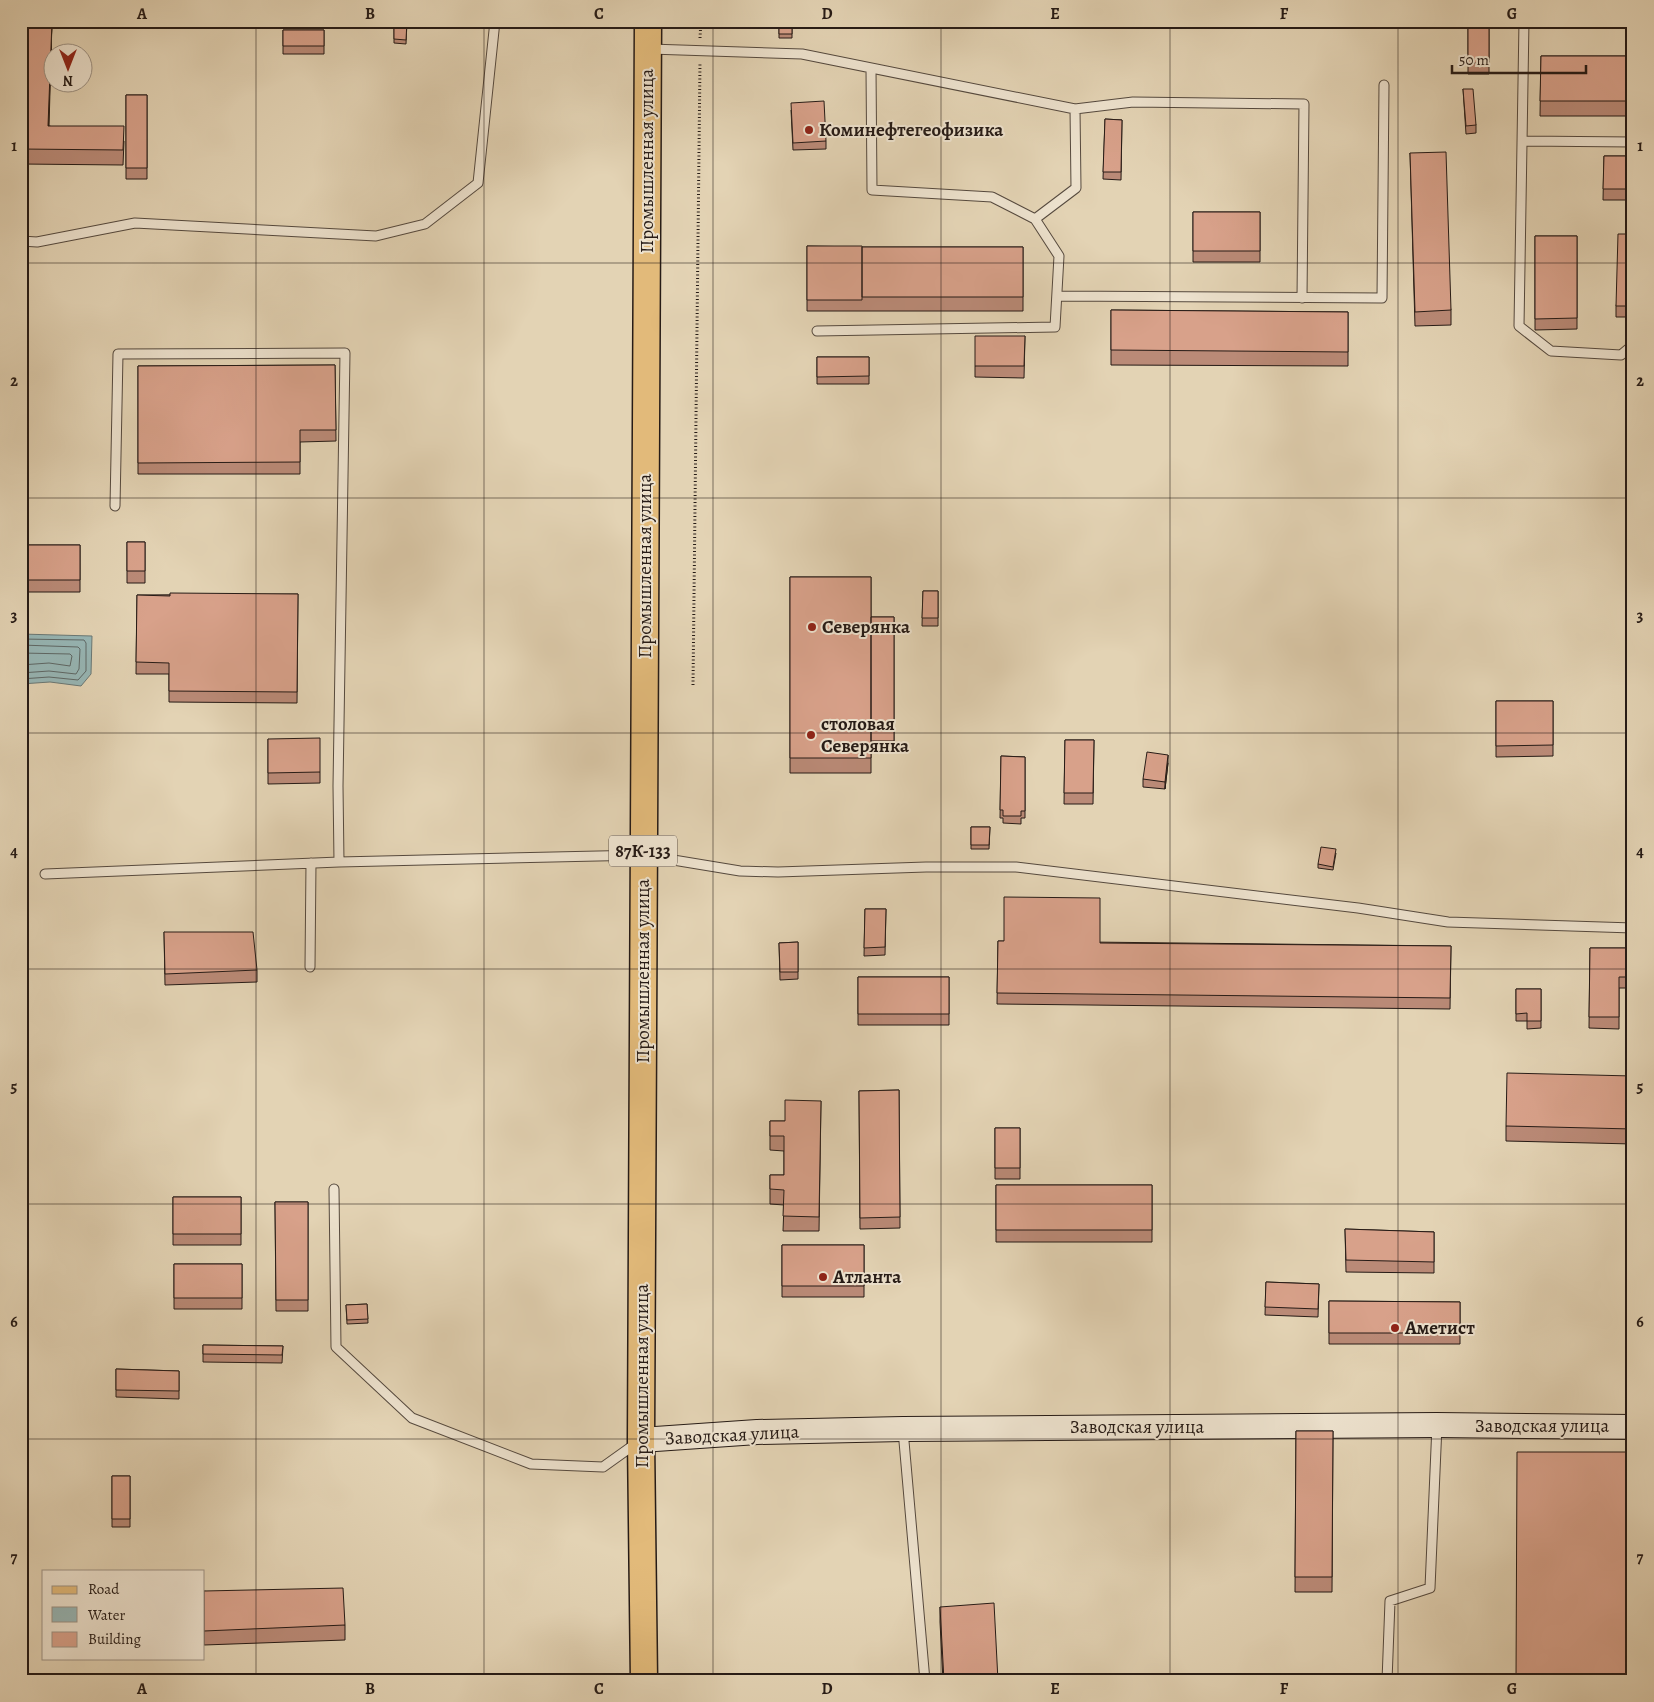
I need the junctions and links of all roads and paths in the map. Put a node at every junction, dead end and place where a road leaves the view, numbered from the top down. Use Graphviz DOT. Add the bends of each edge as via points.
graph roads {
  1 [pos="495,21"];
  2 [pos="648,21"];
  3 [pos="700,21"];
  4 [pos="1524,21"];
  5 [pos="647,49"];
  6 [pos="700,51"];
  7 [pos="871,69"];
  8 [pos="1384,85"];
  9 [pos="1075,109"];
  10 [pos="1522,141"];
  11 [pos="1633,142"];
  12 [pos="1035,219"];
  13 [pos="21,241"];
  14 [pos="1057,296"];
  15 [pos="1302,298"];
  16 [pos="818,331"];
  17 [pos="1633,345"];
  18 [pos="115,506"];
  19 [pos="693,685"];
  20 [pos="643,855"];
  21 [pos="339,862"];
  22 [pos="311,863"];
  23 [pos="45,874"];
  24 [pos="1633,928"];
  25 [pos="310,967"];
  26 [pos="334,1189"];
  27 [pos="1437,1425"];
  28 [pos="1633,1426"];
  29 [pos="903,1429"];
  30 [pos="641,1440"];
  31 [pos="644,1681"];
  32 [pos="925,1681"];
  33 [pos="1387,1681"];
  1 -- 13 [label="lane" via="478,183 425,224 376,236 135,223 37,242"];
  2 -- 5 [label="main road, Промышленная улица / 87К-133"];
  3 -- 6 [label="path"];
  4 -- 10 [label="lane"];
  5 -- 6 [label="lane"];
  5 -- 20 [label="main road, Промышленная улица / 87К-133"];
  6 -- 7 [label="lane" via="802,54"];
  6 -- 19 [label="path"];
  7 -- 9 [label="lane"];
  7 -- 12 [label="lane" via="872,190 992,197"];
  8 -- 15 [label="lane" via="1382,298"];
  9 -- 12 [label="lane" via="1076,188"];
  9 -- 15 [label="lane" via="1133,102 1304,104"];
  10 -- 11 [label="lane"];
  10 -- 17 [label="lane" via="1519,326 1551,351 1622,355"];
  12 -- 14 [label="lane" via="1059,256"];
  14 -- 15 [label="lane"];
  14 -- 16 [label="lane" via="1056,327"];
  18 -- 21 [label="lane" via="118,354 344,353"];
  20 -- 21 [label="lane"];
  20 -- 24 [label="lane" via="759,872 1016,867 1448,922"];
  20 -- 30 [label="main road, Промышленная улица / 87К-133"];
  21 -- 22 [label="lane"];
  22 -- 23 [label="lane"];
  22 -- 25 [label="lane"];
  26 -- 30 [label="lane" via="336,1347 412,1418 531,1464 603,1467"];
  27 -- 28 [label="street, Заводская улица"];
  27 -- 29 [label="street, Заводская улица"];
  27 -- 33 [label="lane" via="1430,1588 1390,1601"];
  29 -- 30 [label="street, Заводская улица" via="757,1432"];
  29 -- 32 [label="lane"];
  30 -- 31 [label="main road, Промышленная улица / 87К-133"];
}
